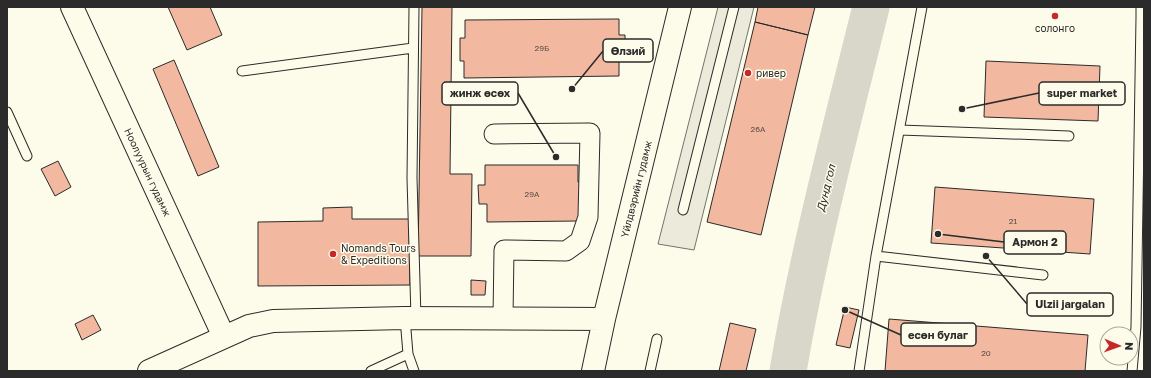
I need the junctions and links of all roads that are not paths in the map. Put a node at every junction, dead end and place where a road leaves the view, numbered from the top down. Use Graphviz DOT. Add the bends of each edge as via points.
graph roads {
  1 [pos="72,7"];
  2 [pos="414,7"];
  3 [pos="680,7"];
  4 [pos="734,7"];
  5 [pos="922,7"];
  6 [pos="1141,7"];
  7 [pos="1142,17"];
  8 [pos="413,48"];
  9 [pos="1142,59"];
  10 [pos="242,71"];
  11 [pos="7,112"];
  12 [pos="900,130"];
  13 [pos="494,134"];
  14 [pos="1069,136"];
  15 [pos="27,156"];
  16 [pos="683,210"];
  17 [pos="876,256"];
  18 [pos="1043,275"];
  19 [pos="410,318"];
  20 [pos="503,318"];
  21 [pos="604,319"];
  22 [pos="224,337"];
  23 [pos="657,339"];
  24 [pos="408,354"];
  25 [pos="149,371"];
  26 [pos="371,371"];
  27 [pos="414,371"];
  28 [pos="593,371"];
  29 [pos="650,371"];
  30 [pos="859,371"];
  31 [pos="1132,371"];
  1 -- 22 [label="main road, Ноолуурын гудамж"];
  2 -- 8 [label="lane"];
  3 -- 21 [label="main road, Yйлдвэрийн гудамж"];
  4 -- 16 [label="lane"];
  5 -- 12 [label="lane"];
  6 -- 7 [label="lane"];
  7 -- 9 [label="lane"];
  8 -- 10 [label="lane"];
  8 -- 19 [label="lane"];
  9 -- 31 [label="lane" via="1136,327"];
  11 -- 15 [label="lane"];
  12 -- 14 [label="lane"];
  12 -- 17 [label="lane"];
  13 -- 20 [label="street" via="590,133 588,217 580,241 566,251 504,250"];
  17 -- 18 [label="lane"];
  17 -- 30 [label="lane"];
  19 -- 20 [label="main road"];
  19 -- 22 [label="main road" via="273,321 249,326"];
  19 -- 24 [label="lane"];
  20 -- 21 [label="main road"];
  21 -- 28 [label="main road, Yйлдвэрийн гудамж"];
  22 -- 25 [label="main road"];
  23 -- 29 [label="lane"];
  24 -- 26 [label="lane"];
  24 -- 27 [label="lane"];
}
